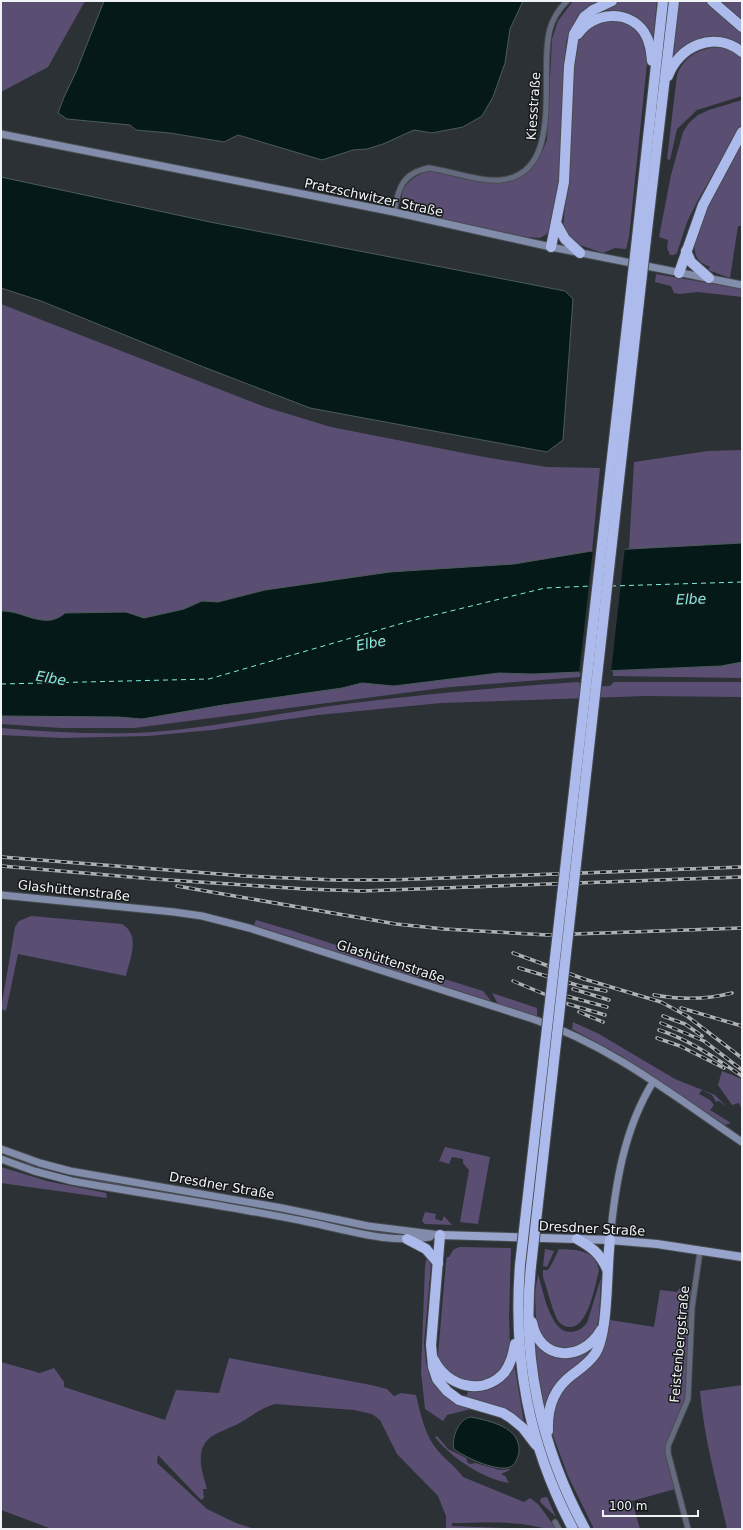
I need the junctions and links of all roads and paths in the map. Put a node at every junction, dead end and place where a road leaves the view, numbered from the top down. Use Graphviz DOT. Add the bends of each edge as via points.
graph roads {
  1 [pos="567,1"];
  2 [pos="612,1"];
  3 [pos="663,1"];
  4 [pos="674,1"];
  5 [pos="712,1"];
  6 [pos="742,27"];
  7 [pos="571,48"];
  8 [pos="742,52"];
  9 [pos="654,76"];
  10 [pos="663,89"];
  11 [pos="742,132"];
  12 [pos="1,134"];
  13 [pos="394,212"];
  14 [pos="556,224"];
  15 [pos="641,238"];
  16 [pos="551,247"];
  17 [pos="686,251"];
  18 [pos="580,253"];
  19 [pos="679,273"];
  20 [pos="709,278"];
  21 [pos="742,285"];
  22 [pos="1,895"];
  23 [pos="653,1082"];
  24 [pos="742,1142"];
  25 [pos="1,1149"];
  26 [pos="1,1160"];
  27 [pos="440,1235"];
  28 [pos="410,1236"];
  29 [pos="577,1239"];
  30 [pos="610,1240"];
  31 [pos="700,1251"];
  32 [pos="742,1258"];
  33 [pos="438,1263"];
  34 [pos="607,1269"];
  35 [pos="528,1292"];
  36 [pos="603,1323"];
  37 [pos="518,1328"];
  38 [pos="432,1353"];
  39 [pos="538,1448"];
  40 [pos="552,1454"];
  41 [pos="555,1522"];
  42 [pos="559,1529"];
  43 [pos="573,1529"];
  44 [pos="585,1529"];
  45 [pos="688,1529"];
  1 -- 13 [label="street, Kiesstraße" via="550,29 543,140 534,162 527,170 499,180 434,169 414,172 403,182 399,190"];
  2 -- 7 [label="highway" via="584,17 576,28"];
  3 -- 9 [label="highway"];
  4 -- 10 [label="highway"];
  5 -- 6 [label="highway"];
  7 -- 9 [label="highway" via="580,31 589,23 607,16 626,18 640,27 646,36"];
  7 -- 14 [label="highway" via="564,182"];
  8 -- 10 [label="highway" via="729,44 718,42 704,42 691,47 673,66"];
  9 -- 15 [label="highway"];
  10 -- 15 [label="highway"];
  11 -- 17 [label="highway" via="709,193"];
  12 -- 13 [label="street, Pratzschwitzer Straße"];
  13 -- 16 [label="street, Pratzschwitzer Straße"];
  14 -- 16 [label="highway"];
  14 -- 18 [label="highway" via="565,239"];
  15 -- 35 [label="highway, bridge"];
  15 -- 37 [label="highway, bridge" via="520,1265"];
  16 -- 18 [label="street, Pratzschwitzer Straße"];
  17 -- 19 [label="highway"];
  17 -- 20 [label="highway" via="691,262"];
  18 -- 19 [label="street, Pratzschwitzer Straße"];
  19 -- 20 [label="street, Pratzschwitzer Straße"];
  20 -- 21 [label="street, Pratzschwitzer Straße"];
  22 -- 23 [label="street, Glashüttenstraße" via="174,912 249,928 557,1028 607,1052"];
  23 -- 24 [label="street, Glashüttenstraße"];
  23 -- 30 [label="street" via="640,1103 632,1125 615,1198"];
  25 -- 28 [label="street, Dresdner Straße" via="70,1171 282,1208"];
  26 -- 28 [label="street, Dresdner Straße" via="72,1181 308,1222 371,1236"];
  27 -- 28 [label="street, Dresdner Straße"];
  27 -- 29 [label="main road, Dresdner Straße"];
  27 -- 33 [label="highway"];
  28 -- 33 [label="highway"];
  29 -- 30 [label="main road, Dresdner Straße"];
  29 -- 34 [label="highway" via="596,1251"];
  30 -- 31 [label="main road, Dresdner Straße"];
  30 -- 34 [label="highway"];
  31 -- 32 [label="main road, Dresdner Straße"];
  31 -- 45 [label="street, Feistenbergstraße" via="693,1297 688,1398 668,1446"];
  33 -- 38 [label="highway"];
  34 -- 36 [label="highway"];
  35 -- 36 [label="highway" via="534,1330 542,1342 552,1350 569,1353 586,1348 595,1340"];
  35 -- 40 [label="highway" via="530,1360 537,1402"];
  36 -- 40 [label="highway" via="601,1342 595,1354 559,1387 551,1401 548,1416"];
  37 -- 38 [label="highway" via="508,1367 498,1378 486,1385 470,1386 454,1381 442,1371"];
  37 -- 39 [label="highway" via="526,1401"];
  38 -- 39 [label="highway" via="435,1375 447,1391 466,1403 511,1418"];
  39 -- 43 [label="highway"];
  40 -- 44 [label="highway" via="568,1496"];
  41 -- 42 [label="street"];
}
